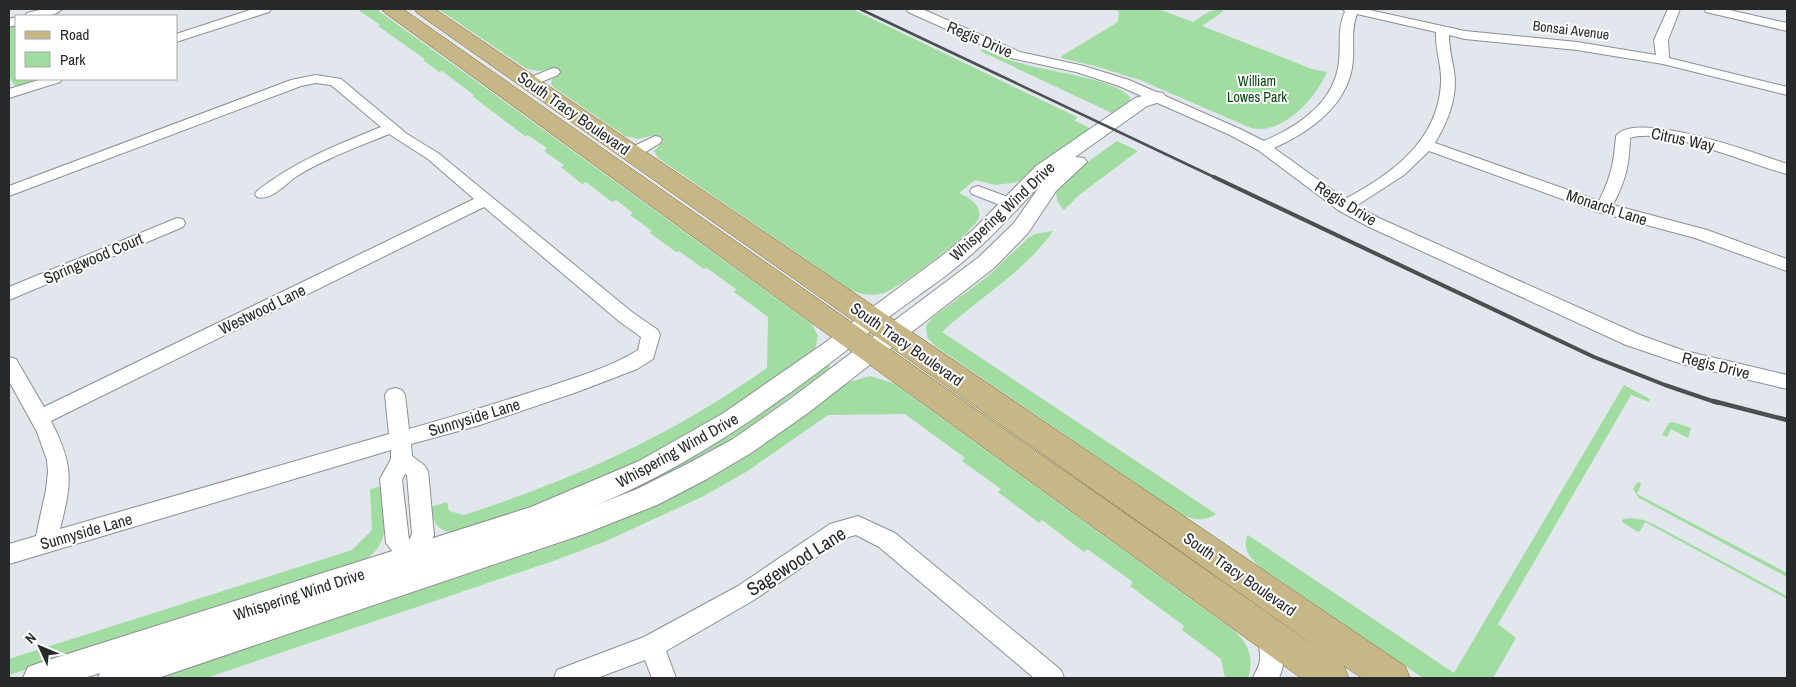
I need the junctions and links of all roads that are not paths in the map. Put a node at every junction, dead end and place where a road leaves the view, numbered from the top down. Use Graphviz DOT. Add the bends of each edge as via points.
graph roads {
  1 [pos="57,9"];
  2 [pos="264,9"];
  3 [pos="391,9"];
  4 [pos="423,9"];
  5 [pos="912,9"];
  6 [pos="1351,9"];
  7 [pos="1674,9"];
  8 [pos="1710,9"];
  9 [pos="35,15"];
  10 [pos="1787,27"];
  11 [pos="1443,31"];
  12 [pos="178,37"];
  13 [pos="1663,60"];
  14 [pos="553,72"];
  15 [pos="52,80"];
  16 [pos="529,83"];
  17 [pos="1787,91"];
  18 [pos="9,94"];
  19 [pos="1157,97"];
  20 [pos="390,128"];
  21 [pos="656,140"];
  22 [pos="1427,145"];
  23 [pos="1263,147"];
  24 [pos="631,153"];
  25 [pos="1787,169"];
  26 [pos="9,191"];
  27 [pos="978,191"];
  28 [pos="263,194"];
  29 [pos="485,200"];
  30 [pos="1010,204"];
  31 [pos="1344,206"];
  32 [pos="1604,208"];
  33 [pos="177,223"];
  34 [pos="1787,265"];
  35 [pos="9,294"];
  36 [pos="871,335"];
  37 [pos="9,364"];
  38 [pos="1787,382"];
  39 [pos="395,395"];
  40 [pos="38,418"];
  41 [pos="401,439"];
  42 [pos="45,544"];
  43 [pos="9,554"];
  44 [pos="412,569"];
  45 [pos="1268,633"];
  46 [pos="652,646"];
  47 [pos="39,678"];
  48 [pos="114,678"];
  49 [pos="566,678"];
  50 [pos="664,678"];
  51 [pos="1052,678"];
  52 [pos="1265,678"];
  53 [pos="1331,678"];
  54 [pos="1392,678"];
  1 -- 9 [label="street"];
  2 -- 12 [label="street"];
  3 -- 36 [label="main road, South Tracy Boulevard"];
  4 -- 16 [label="main road, South Tracy Boulevard"];
  5 -- 19 [label="street, Regis Drive" via="1016,55 1110,78"];
  6 -- 11 [label="street, Bonsai Avenue"];
  6 -- 23 [label="street" via="1346,27 1346,64 1334,96 1304,126"];
  7 -- 13 [label="street" via="1660,40"];
  8 -- 10 [label="street"];
  11 -- 13 [label="street, Bonsai Avenue"];
  11 -- 22 [label="street" via="1447,94 1441,120"];
  13 -- 17 [label="street, Bonsai Avenue"];
  14 -- 16 [label="street"];
  15 -- 18 [label="street"];
  16 -- 24 [label="main road, South Tracy Boulevard"];
  19 -- 23 [label="street, Regis Drive"];
  19 -- 30 [label="street, Whispering Wind Drive" via="1141,102 1064,154 1043,170"];
  19 -- 36 [label="street, Whispering Wind Drive" via="1154,108 1056,180 1021,228 987,262"];
  20 -- 26 [label="street, Sunnyside Lane" via="336,82 319,78 296,82"];
  20 -- 28 [label="street" via="294,171"];
  20 -- 29 [label="street, Sunnyside Lane" via="433,156"];
  21 -- 24 [label="street"];
  22 -- 31 [label="street" via="1405,168"];
  22 -- 32 [label="street, Monarch Lane"];
  23 -- 31 [label="street, Regis Drive"];
  24 -- 36 [label="main road, South Tracy Boulevard"];
  25 -- 32 [label="street, Citrus Way" via="1705,143 1657,132 1633,131 1623,136 1621,166"];
  27 -- 30 [label="street"];
  29 -- 40 [label="street, Westwood Lane"];
  29 -- 41 [label="street, Sunnyside Lane" via="626,318 651,334 646,354 630,364 570,387"];
  30 -- 36 [label="street, Whispering Wind Drive"];
  31 -- 38 [label="street, Regis Drive" via="1633,340 1682,357"];
  32 -- 34 [label="street, Monarch Lane" via="1716,239"];
  33 -- 35 [label="street, Springwood Court"];
  36 -- 44 [label="street, Whispering Wind Drive" via="759,434 672,485 574,526"];
  36 -- 45 [label="main road, South Tracy Boulevard"];
  36 -- 54 [label="main road, South Tracy Boulevard"];
  37 -- 40 [label="street"];
  39 -- 41 [label="street"];
  40 -- 42 [label="street" via="54,444 59,470 56,505"];
  41 -- 42 [label="street, Sunnyside Lane"];
  41 -- 44 [label="street" via="402,460 391,479 397,543"];
  42 -- 43 [label="street, Sunnyside Lane"];
  44 -- 47 [label="street, Whispering Wind Drive"];
  44 -- 48 [label="street, Whispering Wind Drive"];
  45 -- 52 [label="street" via="1274,660"];
  45 -- 53 [label="main road, South Tracy Boulevard"];
  46 -- 49 [label="street, Sagewood Lane"];
  46 -- 50 [label="street"];
  46 -- 51 [label="street, Sagewood Lane" via="746,593 838,531 858,525 887,540"];
}
